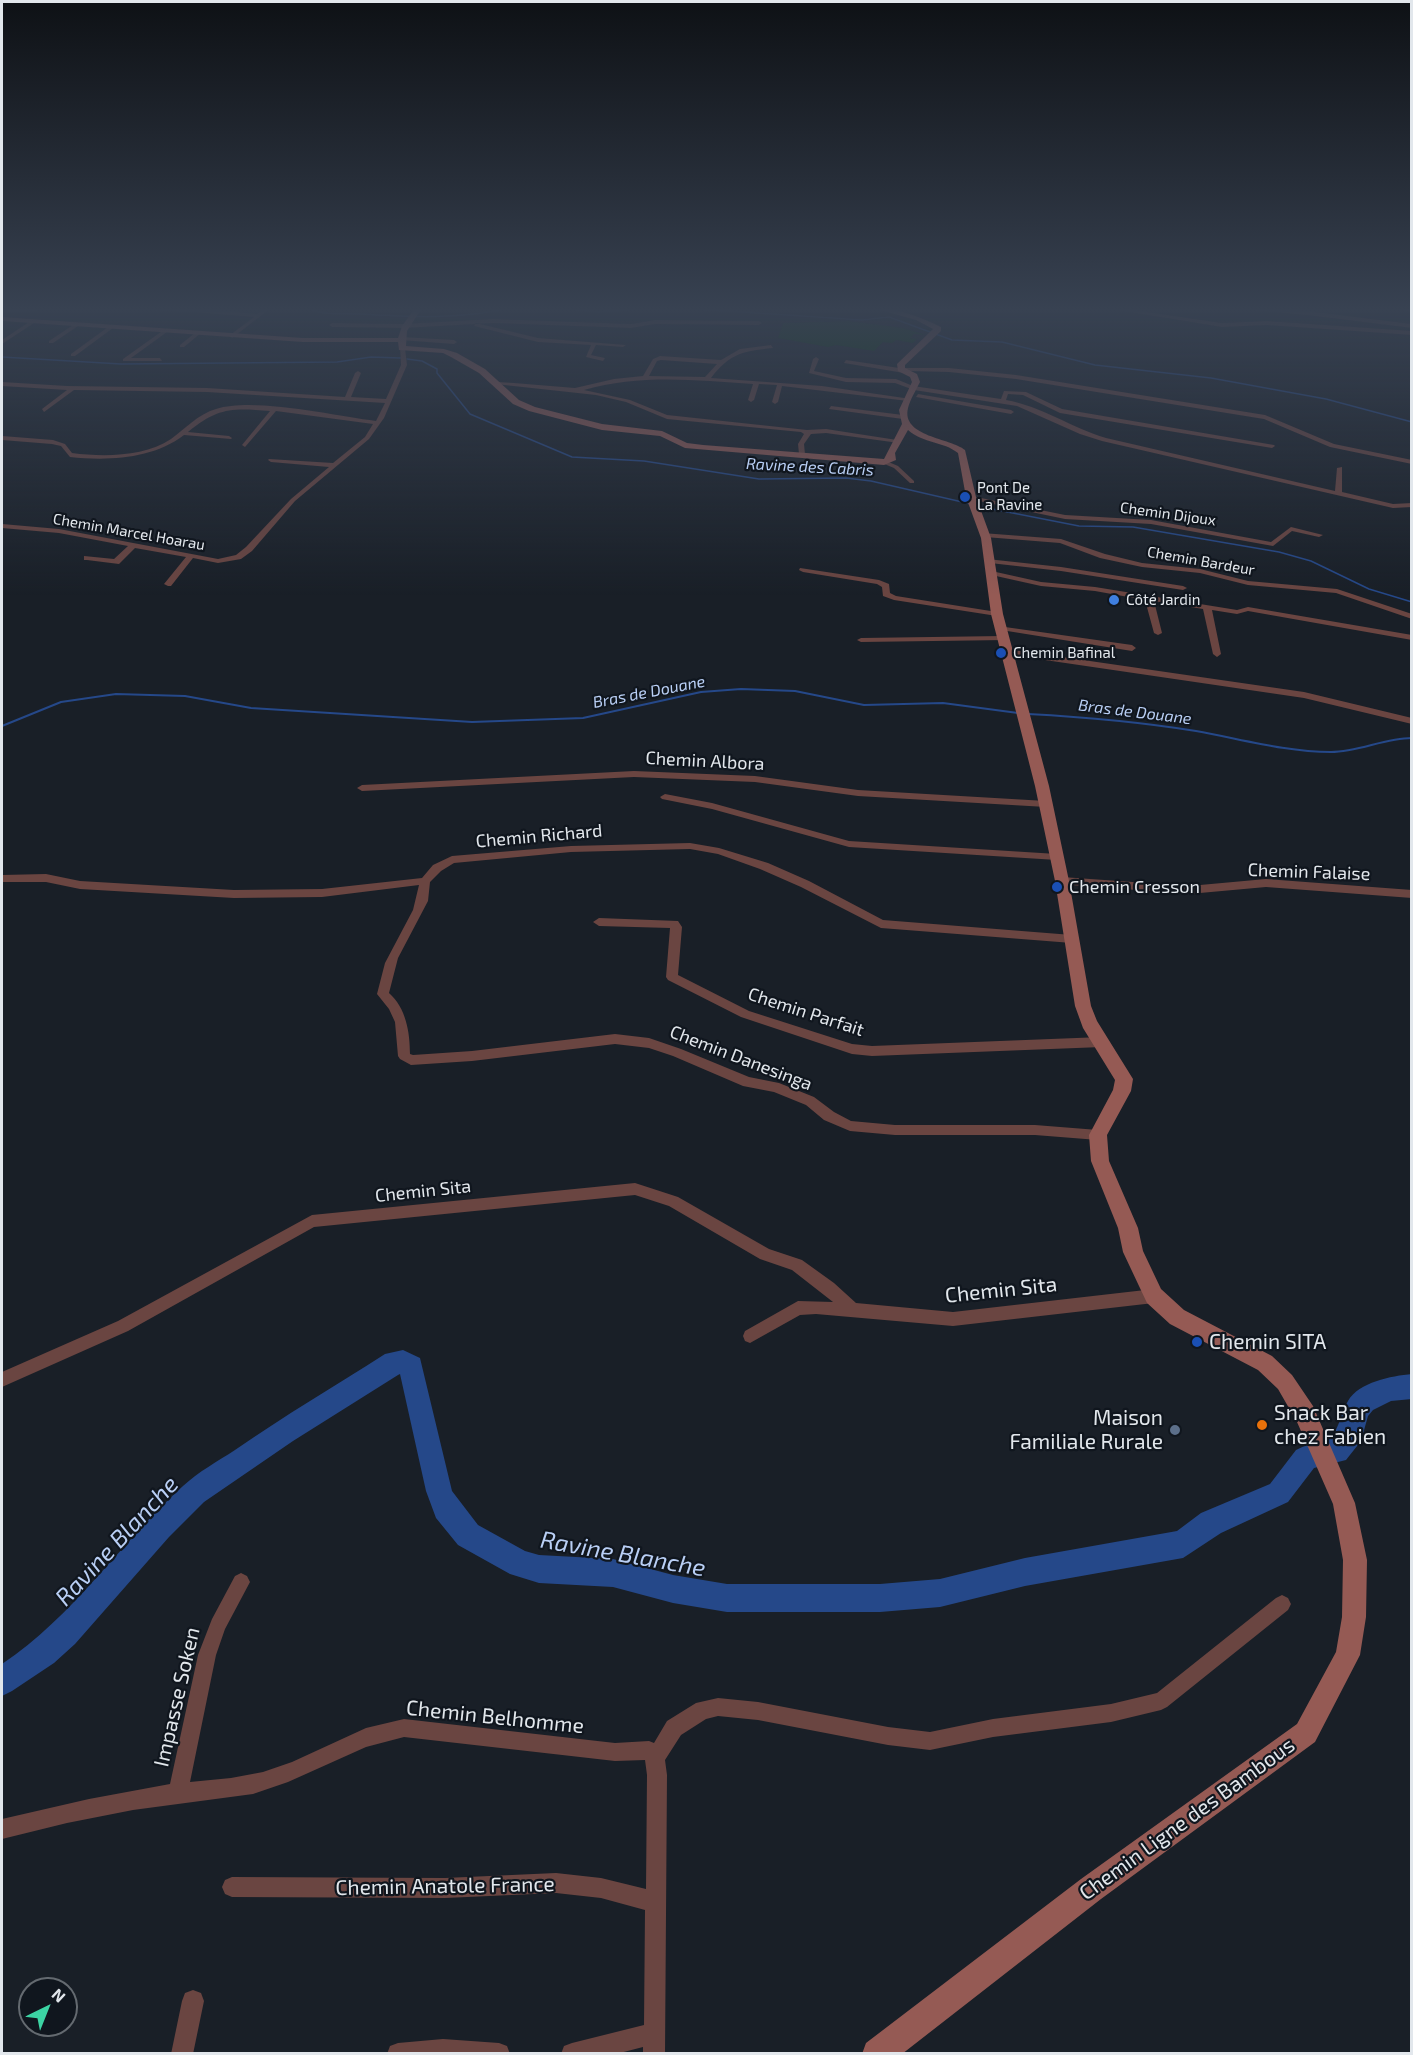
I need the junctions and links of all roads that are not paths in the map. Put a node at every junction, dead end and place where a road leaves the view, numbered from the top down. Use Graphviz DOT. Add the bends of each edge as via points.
graph roads {
  1 [pos="52,404"];
  2 [pos="388,404"];
  3 [pos="520,404"];
  4 [pos="634,404"];
  5 [pos="906,404"];
  6 [pos="971,404"];
  7 [pos="1016,404"];
  8 [pos="1045,404"];
  9 [pos="1181,404"];
  10 [pos="831,408"];
  11 [pos="44,410"];
  12 [pos="273,411"];
  13 [pos="1011,412"];
  14 [pos="671,415"];
  15 [pos="778,417"];
  16 [pos="708,421"];
  17 [pos="905,421"];
  18 [pos="378,423"];
  19 [pos="659,424"];
  20 [pos="757,425"];
  21 [pos="774,427"];
  22 [pos="703,430"];
  23 [pos="807,432"];
  24 [pos="182,433"];
  25 [pos="753,433"];
  26 [pos="2,438"];
  27 [pos="229,438"];
  28 [pos="897,442"];
  29 [pos="245,445"];
  30 [pos="1272,446"];
  31 [pos="802,454"];
  32 [pos="271,460"];
  33 [pos="884,462"];
  34 [pos="1412,462"];
  35 [pos="333,465"];
  36 [pos="1340,468"];
  37 [pos="912,482"];
  38 [pos="1338,493"];
  39 [pos="973,502"];
  40 [pos="1412,505"];
  41 [pos="2,526"];
  42 [pos="985,535"];
  43 [pos="1319,535"];
  44 [pos="132,547"];
  45 [pos="190,557"];
  46 [pos="87,558"];
  47 [pos="990,566"];
  48 [pos="803,570"];
  49 [pos="168,584"];
  50 [pos="1183,588"];
  51 [pos="1149,598"];
  52 [pos="1208,607"];
  53 [pos="997,614"];
  54 [pos="1412,617"];
  55 [pos="1002,633"];
  56 [pos="1158,633"];
  57 [pos="1412,638"];
  58 [pos="861,640"];
  59 [pos="1132,648"];
  60 [pos="1007,652"];
  61 [pos="1217,654"];
  62 [pos="1412,721"];
  63 [pos="362,788"];
  64 [pos="665,797"];
  65 [pos="1046,804"];
  66 [pos="1057,857"];
  67 [pos="2,879"];
  68 [pos="425,881"];
  69 [pos="1062,881"];
  70 [pos="1412,894"];
  71 [pos="599,922"];
  72 [pos="1072,939"];
  73 [pos="1102,1042"];
  74 [pos="1098,1135"];
  75 [pos="1154,1296"];
  76 [pos="852,1310"];
  77 [pos="750,1336"];
  78 [pos="2,1380"];
  79 [pos="241,1582"];
  80 [pos="1282,1604"];
  81 [pos="656,1766"];
  82 [pos="178,1793"];
  83 [pos="2,1829"];
  84 [pos="232,1887"];
  85 [pos="656,1902"];
  86 [pos="193,2001"];
  87 [pos="654,2044"];
  88 [pos="182,2054"];
  89 [pos="398,2054"];
  90 [pos="500,2054"];
  91 [pos="572,2054"];
  92 [pos="877,2054"];
  1 -- 11 [label="street"];
  2 -- 18 [label="street, Chemin Marcel Hoarau"];
  3 -- 31 [label="main road" via="589,424 662,434 685,445"];
  4 -- 14 [label="street" via="651,413"];
  5 -- 17 [label="main road"];
  6 -- 13 [label="street"];
  7 -- 38 [label="street" via="1095,438"];
  8 -- 30 [label="street" via="1060,411"];
  9 -- 34 [label="street" via="1265,417 1332,446"];
  10 -- 17 [label="street"];
  12 -- 18 [label="street"];
  12 -- 24 [label="street" via="219,410"];
  12 -- 29 [label="street"];
  14 -- 16 [label="street" via="701,416"];
  14 -- 19 [label="street"];
  15 -- 21 [label="street"];
  16 -- 20 [label="street"];
  16 -- 22 [label="street"];
  17 -- 28 [label="main road"];
  17 -- 39 [label="main road" via="921,437 960,449"];
  18 -- 35 [label="street, Chemin Marcel Hoarau" via="362,444"];
  20 -- 21 [label="street"];
  20 -- 25 [label="street"];
  21 -- 23 [label="street"];
  23 -- 28 [label="street" via="826,431"];
  23 -- 31 [label="street" via="801,444"];
  24 -- 26 [label="street" via="168,444 138,453 88,457 70,455 63,445 53,442"];
  24 -- 27 [label="street"];
  28 -- 33 [label="main road" via="890,453 891,460"];
  31 -- 33 [label="main road"];
  32 -- 35 [label="street"];
  33 -- 37 [label="street"];
  35 -- 45 [label="street, Chemin Marcel Hoarau" via="238,557 218,561"];
  36 -- 38 [label="street"];
  38 -- 40 [label="street" via="1393,506"];
  39 -- 42 [label="main road"];
  39 -- 43 [label="street, Chemin Dijoux" via="1065,518 1151,522 1273,544 1291,529"];
  41 -- 44 [label="street, Chemin Marcel Hoarau" via="59,531"];
  42 -- 47 [label="main road"];
  42 -- 54 [label="street, Chemin Bardeur" via="1061,541 1142,565 1248,583 1337,591"];
  44 -- 45 [label="street, Chemin Marcel Hoarau"];
  44 -- 46 [label="street" via="118,563"];
  45 -- 49 [label="street"];
  47 -- 50 [label="street" via="1061,569"];
  47 -- 51 [label="street" via="1041,584"];
  47 -- 53 [label="main road"];
  48 -- 53 [label="street" via="879,582 886,586 886,594 894,598"];
  51 -- 52 [label="street"];
  51 -- 56 [label="street"];
  52 -- 57 [label="street" via="1275,613"];
  52 -- 61 [label="street"];
  53 -- 55 [label="main road"];
  55 -- 58 [label="street"];
  55 -- 59 [label="street"];
  55 -- 60 [label="main road"];
  60 -- 62 [label="street" via="1304,695"];
  60 -- 65 [label="main road"];
  63 -- 65 [label="street, Chemin Albora" via="634,774 755,779 858,793"];
  64 -- 66 [label="street" via="728,808 849,844"];
  65 -- 66 [label="main road"];
  66 -- 69 [label="main road"];
  67 -- 68 [label="street" via="46,878 80,885 234,894 322,893"];
  68 -- 72 [label="street, Chemin Richard" via="452,860 572,849 690,846 764,866 881,924"];
  68 -- 74 [label="street, Chemin Danesinga" via="418,912 395,952 383,994 392,1000 405,1040 404,1056 411,1060 615,1039 649,1043 747,1082 775,1087 849,1126"];
  69 -- 70 [label="street, Chemin Falaise" via="1189,890 1266,883"];
  69 -- 72 [label="main road"];
  71 -- 73 [label="street, Chemin Parfait" via="674,924 672,976 746,1014 852,1049"];
  72 -- 73 [label="main road" via="1083,1006"];
  73 -- 74 [label="main road" via="1124,1079 1122,1091"];
  74 -- 75 [label="main road" via="1100,1161 1128,1228 1133,1252"];
  75 -- 76 [label="street, Chemin Sita" via="953,1319"];
  75 -- 92 [label="main road, Chemin Ligne des Bambous" via="1177,1317 1265,1363 1285,1382 1305,1414 1344,1503 1355,1560 1354,1617 1348,1655 1306,1732 1091,1889"];
  76 -- 77 [label="street, Chemin Sita" via="798,1308"];
  76 -- 78 [label="street, Chemin Sita" via="829,1287 797,1265 765,1254 673,1201 635,1189 312,1221 123,1326"];
  79 -- 82 [label="street, Impasse Soken" via="207,1655"];
  80 -- 81 [label="street" via="1161,1701 1136,1708 930,1741 718,1707 703,1710 674,1728"];
  81 -- 82 [label="street, Chemin Belhomme" via="649,1750 615,1752 404,1728 350,1742 261,1783"];
  81 -- 85 [label="street"];
  82 -- 83 [label="street, Chemin Belhomme"];
  84 -- 85 [label="street, Chemin Anatole France" via="445,1888 555,1883 601,1888"];
  85 -- 87 [label="street"];
  86 -- 88 [label="street"];
  87 -- 91 [label="street"];
  89 -- 90 [label="street" via="442,2050"];
}
